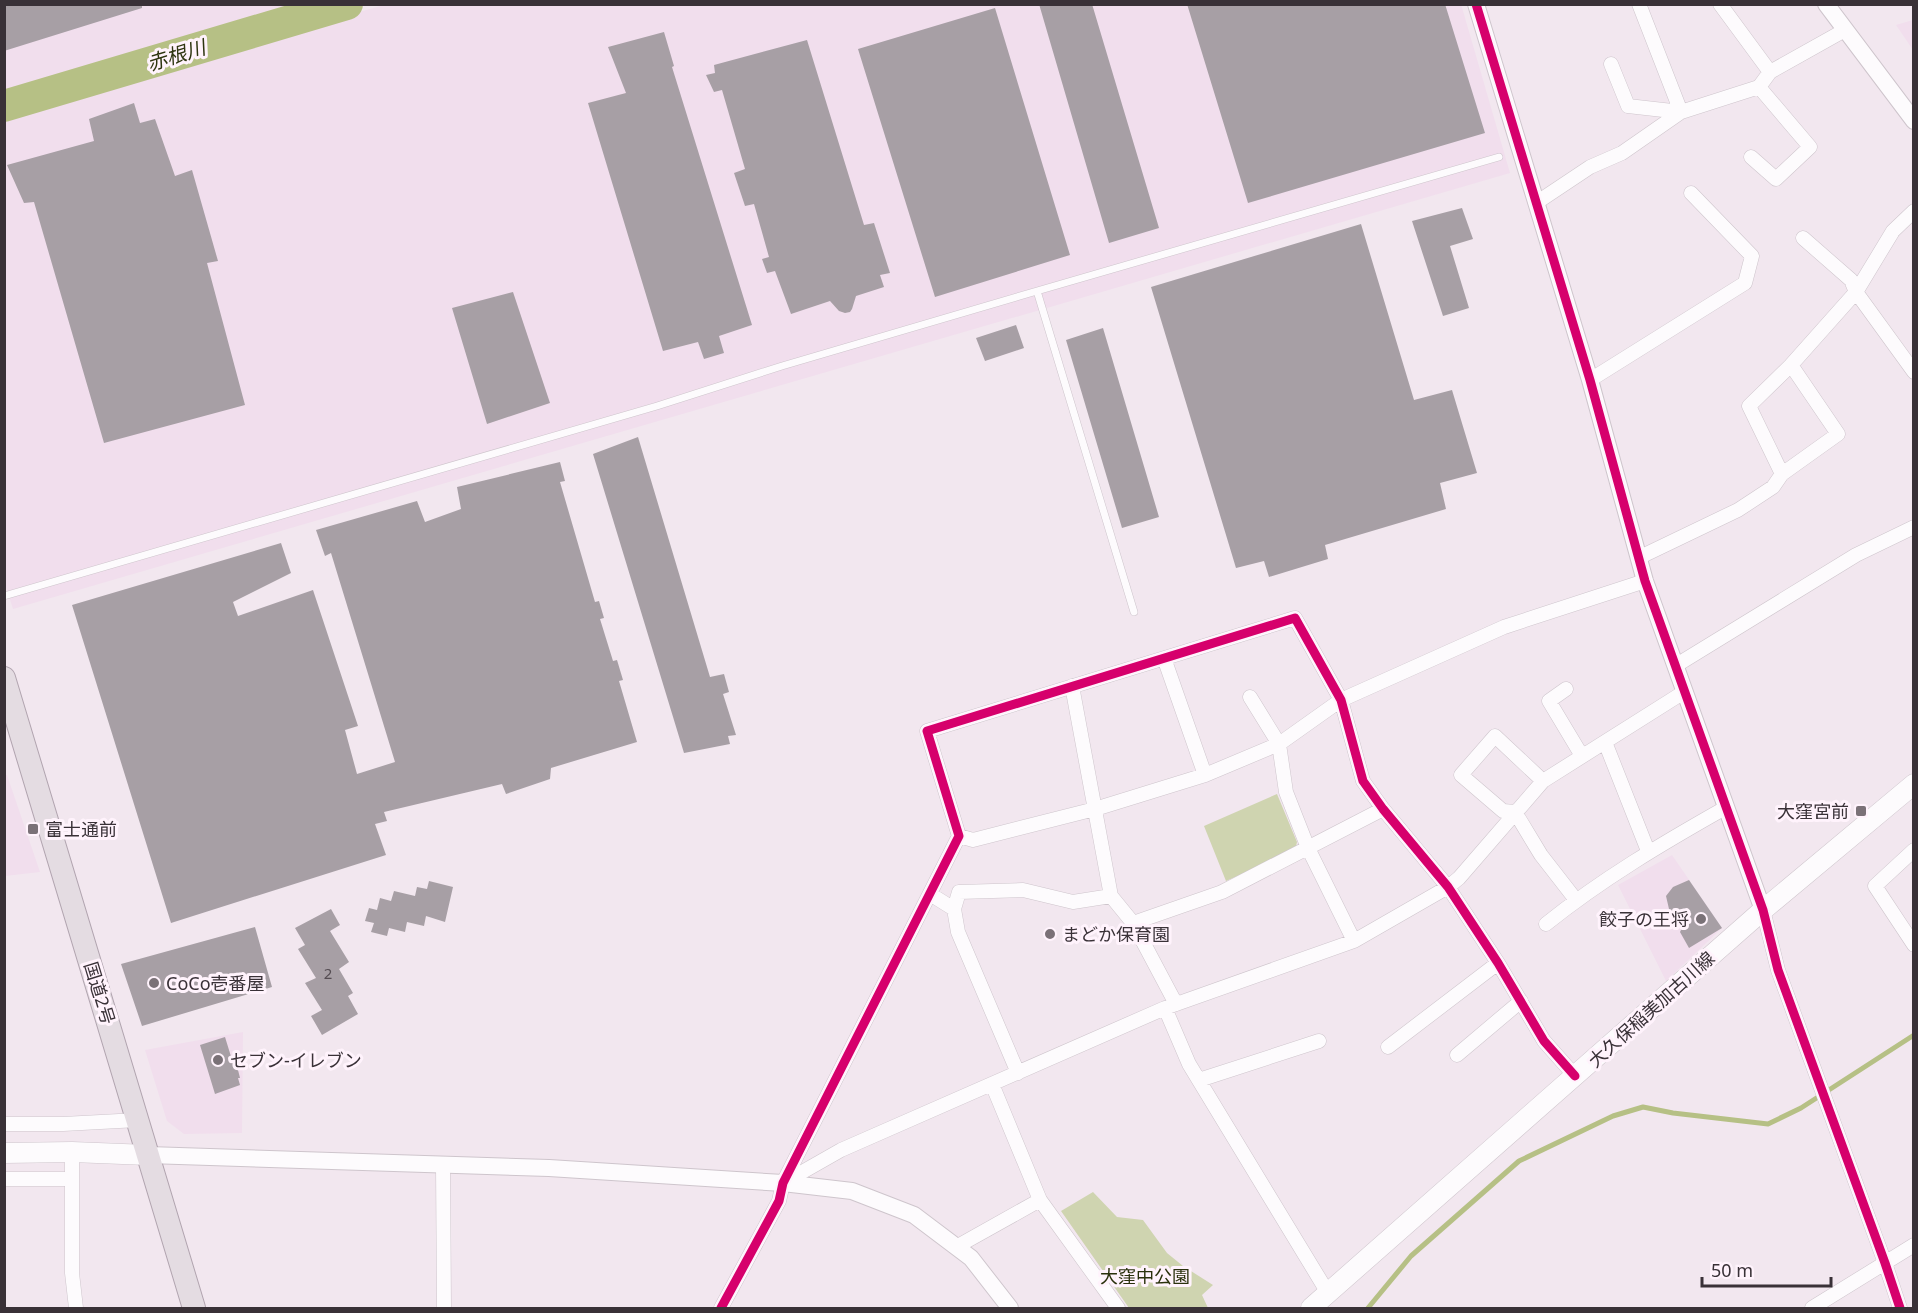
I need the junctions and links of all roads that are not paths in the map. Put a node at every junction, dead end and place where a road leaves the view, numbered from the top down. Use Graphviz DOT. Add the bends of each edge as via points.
graph roads {
  1 [pos="1476,4"];
  2 [pos="1639,4"];
  3 [pos="1720,4"];
  4 [pos="1826,4"];
  5 [pos="1845,30"];
  6 [pos="1611,64"];
  7 [pos="1770,72"];
  8 [pos="1759,87"];
  9 [pos="1681,112"];
  10 [pos="1914,121"];
  11 [pos="1499,157"];
  12 [pos="1751,157"];
  13 [pos="1691,193"];
  14 [pos="1536,202"];
  15 [pos="1911,219"];
  16 [pos="1803,238"];
  17 [pos="1037,291"];
  18 [pos="1856,292"];
  19 [pos="1791,365"];
  20 [pos="1912,367"];
  21 [pos="1590,380"];
  22 [pos="1782,474"];
  23 [pos="1914,527"];
  24 [pos="1638,558"];
  25 [pos="1645,581"];
  26 [pos="4,596"];
  27 [pos="1134,612"];
  28 [pos="1164,658"];
  29 [pos="1675,666"];
  30 [pos="4,678"];
  31 [pos="1072,686"];
  32 [pos="1566,689"];
  33 [pos="1684,692"];
  34 [pos="1250,697"];
  35 [pos="1341,700"];
  36 [pos="1605,742"];
  37 [pos="1279,744"];
  38 [pos="1582,756"];
  39 [pos="1205,775"];
  40 [pos="1543,781"];
  41 [pos="1911,790"];
  42 [pos="1725,808"];
  43 [pos="1095,809"];
  44 [pos="1383,809"];
  45 [pos="1515,812"];
  46 [pos="959,836"];
  47 [pos="1308,848"];
  48 [pos="1914,850"];
  49 [pos="1648,851"];
  50 [pos="1448,887"];
  51 [pos="930,894"];
  52 [pos="1111,896"];
  53 [pos="1576,900"];
  54 [pos="954,909"];
  55 [pos="1763,910"];
  56 [pos="1133,923"];
  57 [pos="1546,924"];
  58 [pos="1354,941"];
  59 [pos="1914,945"];
  60 [pos="1498,963"];
  61 [pos="1521,1002"];
  62 [pos="1170,1006"];
  63 [pos="1319,1041"];
  64 [pos="1388,1047"];
  65 [pos="1457,1055"];
  66 [pos="1018,1073"];
  67 [pos="1575,1076"];
  68 [pos="1199,1080"];
  69 [pos="992,1084"];
  70 [pos="138,1120"];
  71 [pos="4,1124"];
  72 [pos="72,1152"];
  73 [pos="4,1153"];
  74 [pos="148,1155"];
  75 [pos="443,1164"];
  76 [pos="4,1179"];
  77 [pos="72,1179"];
  78 [pos="783,1183"];
  79 [pos="1040,1200"];
  80 [pos="1914,1245"];
  81 [pos="956,1247"];
  82 [pos="1885,1263"];
  83 [pos="1328,1293"];
  84 [pos="76,1308"];
  85 [pos="194,1308"];
  86 [pos="444,1308"];
  87 [pos="722,1308"];
  88 [pos="1010,1308"];
  89 [pos="1118,1308"];
  90 [pos="1311,1308"];
  91 [pos="1812,1308"];
  92 [pos="1899,1308"];
  1 -- 14 [label="street"];
  2 -- 9 [label="street"];
  3 -- 7 [label="street"];
  4 -- 5 [label="street"];
  5 -- 7 [label="street"];
  5 -- 10 [label="street"];
  6 -- 9 [label="street" via="1628,106"];
  7 -- 8 [label="street"];
  8 -- 9 [label="street"];
  8 -- 12 [label="street" via="1810,147 1776,179"];
  9 -- 14 [label="street" via="1622,153 1590,167"];
  11 -- 17 [label="lane"];
  13 -- 21 [label="street" via="1752,256 1745,283"];
  14 -- 21 [label="street"];
  15 -- 18 [label="street" via="1893,231"];
  16 -- 18 [label="street" via="1851,280"];
  17 -- 26 [label="lane"];
  17 -- 27 [label="lane"];
  18 -- 19 [label="street"];
  18 -- 20 [label="street"];
  19 -- 22 [label="street" via="1749,406"];
  19 -- 22 [label="street" via="1838,434"];
  21 -- 24 [label="street"];
  22 -- 24 [label="street" via="1773,487 1738,510"];
  23 -- 29 [label="street" via="1856,555"];
  24 -- 25 [label="street"];
  25 -- 29 [label="street"];
  25 -- 35 [label="street" via="1504,627"];
  28 -- 31 [label="street"];
  28 -- 35 [label="street" via="1295,618"];
  28 -- 39 [label="street"];
  29 -- 33 [label="street"];
  30 -- 70 [label="highway, 国道2号"];
  31 -- 43 [label="street"];
  31 -- 46 [label="street" via="927,731"];
  32 -- 38 [label="street" via="1549,701"];
  33 -- 36 [label="street"];
  33 -- 42 [label="street"];
  34 -- 37 [label="street"];
  35 -- 37 [label="street"];
  35 -- 44 [label="street" via="1363,781"];
  36 -- 38 [label="street"];
  36 -- 49 [label="street"];
  37 -- 39 [label="street"];
  37 -- 47 [label="street" via="1286,792"];
  38 -- 40 [label="street"];
  39 -- 43 [label="street"];
  40 -- 45 [label="street"];
  40 -- 45 [label="street" via="1495,736 1461,775 1503,811"];
  41 -- 55 [label="main road, 大久保稲美加古川線"];
  42 -- 49 [label="street"];
  42 -- 55 [label="street"];
  43 -- 46 [label="street" via="973,840"];
  43 -- 52 [label="street"];
  44 -- 47 [label="street"];
  44 -- 50 [label="street"];
  45 -- 50 [label="street"];
  45 -- 53 [label="street" via="1541,855"];
  46 -- 51 [label="street"];
  47 -- 56 [label="street" via="1222,892"];
  47 -- 58 [label="street"];
  48 -- 59 [label="street" via="1875,886"];
  49 -- 53 [label="street"];
  50 -- 58 [label="street"];
  50 -- 60 [label="street"];
  51 -- 54 [label="street"];
  51 -- 78 [label="street"];
  52 -- 54 [label="street" via="1073,902 1023,890 959,892"];
  52 -- 56 [label="street"];
  53 -- 57 [label="street"];
  54 -- 66 [label="street" via="958,932"];
  55 -- 67 [label="main road, 大久保稲美加古川線"];
  55 -- 82 [label="street" via="1778,970"];
  56 -- 62 [label="street"];
  58 -- 62 [label="street"];
  60 -- 61 [label="street"];
  60 -- 64 [label="street"];
  61 -- 65 [label="street"];
  61 -- 67 [label="street" via="1544,1041"];
  62 -- 66 [label="street"];
  62 -- 68 [label="street" via="1189,1064"];
  63 -- 68 [label="street"];
  66 -- 69 [label="street"];
  67 -- 83 [label="main road, 大久保稲美加古川線"];
  68 -- 83 [label="street"];
  69 -- 78 [label="street" via="841,1150"];
  69 -- 79 [label="street"];
  70 -- 71 [label="street"];
  70 -- 74 [label="highway, 国道2号"];
  72 -- 73 [label="main road"];
  72 -- 74 [label="main road"];
  72 -- 77 [label="street"];
  74 -- 75 [label="street"];
  74 -- 85 [label="highway, 国道2号"];
  75 -- 78 [label="street"];
  75 -- 86 [label="street"];
  76 -- 77 [label="street"];
  77 -- 84 [label="street"];
  78 -- 81 [label="street" via="852,1191 914,1215"];
  78 -- 87 [label="street" via="779,1201"];
  79 -- 81 [label="street"];
  79 -- 89 [label="street"];
  80 -- 82 [label="street"];
  81 -- 88 [label="street" via="970,1258"];
  82 -- 91 [label="street"];
  82 -- 92 [label="street"];
  83 -- 90 [label="main road, 大久保稲美加古川線"];
}
